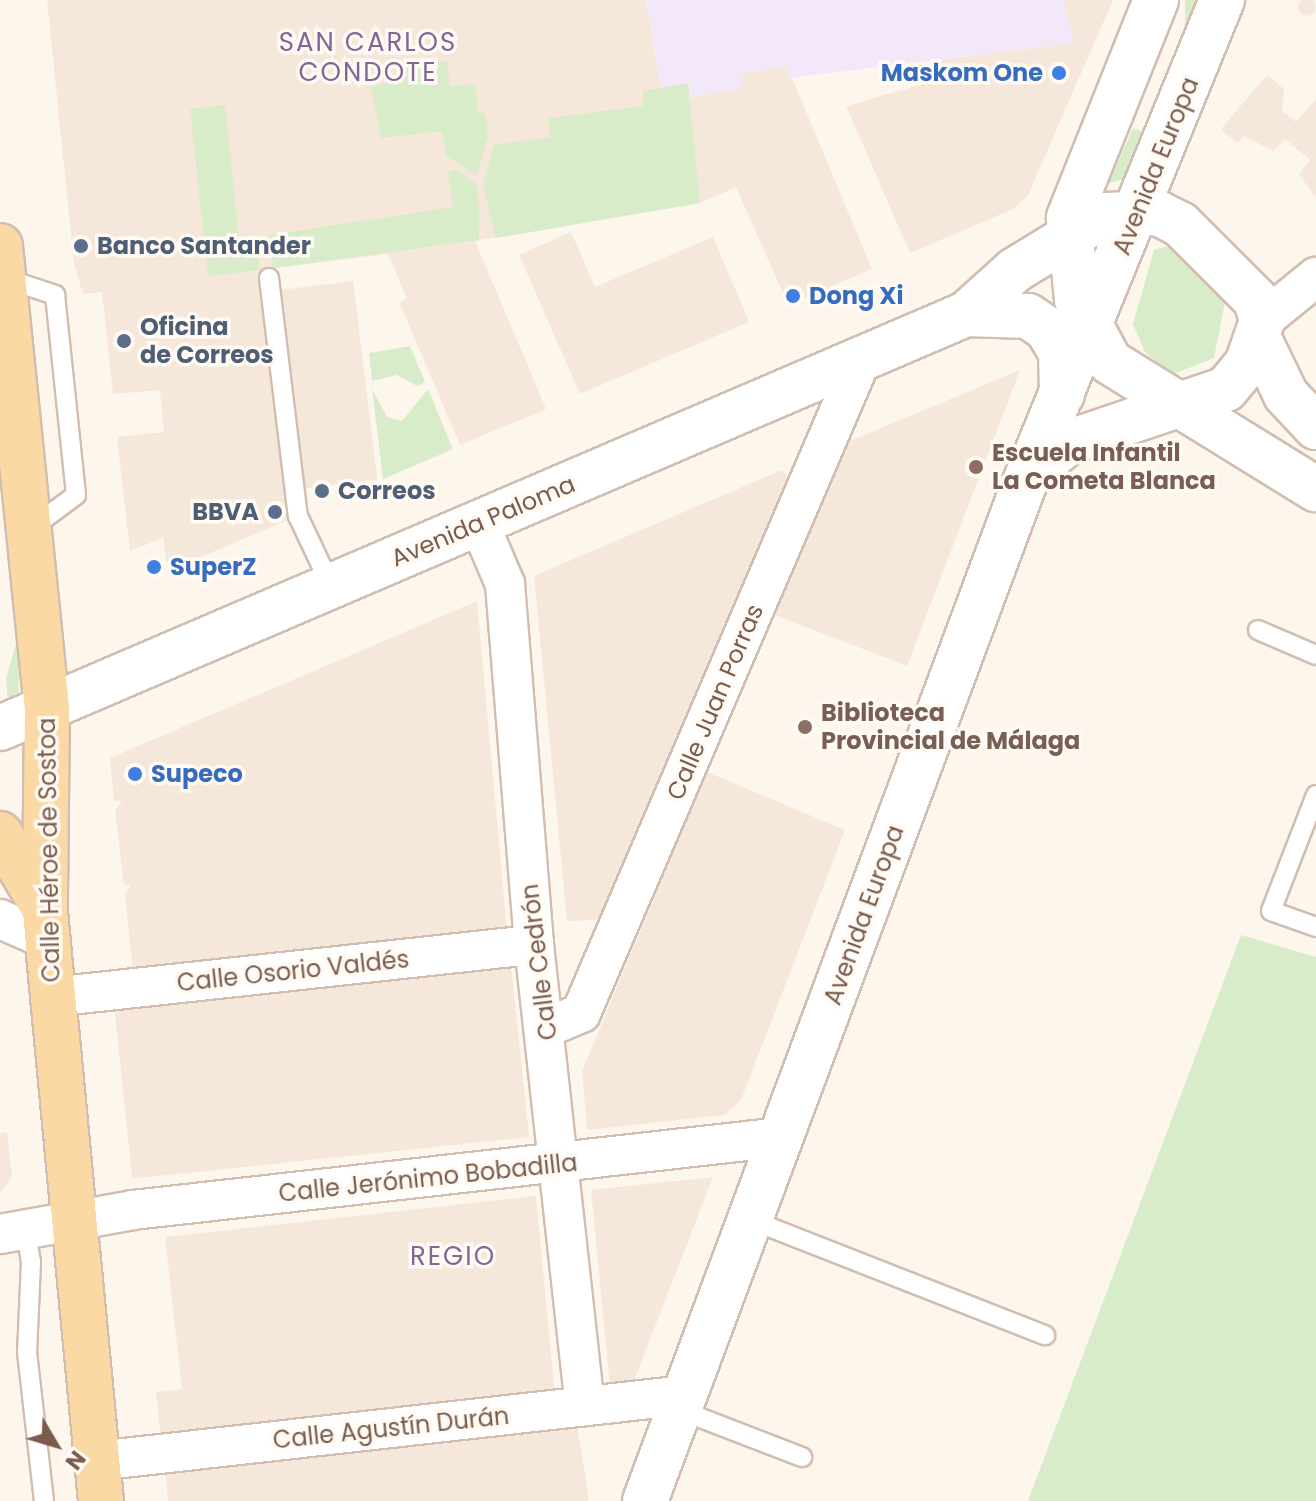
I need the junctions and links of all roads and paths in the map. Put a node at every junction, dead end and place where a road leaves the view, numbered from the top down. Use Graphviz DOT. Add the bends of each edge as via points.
graph roads {
  1 [pos="1156,0"];
  2 [pos="1222,0"];
  3 [pos="1139,211"];
  4 [pos="1069,233"];
  5 [pos="2,262"];
  6 [pos="1316,277"];
  7 [pos="269,278"];
  8 [pos="966,314"];
  9 [pos="1260,329"];
  10 [pos="1099,347"];
  11 [pos="862,358"];
  12 [pos="1062,396"];
  13 [pos="1179,408"];
  14 [pos="1314,426"];
  15 [pos="1028,474"];
  16 [pos="1316,489"];
  17 [pos="479,523"];
  18 [pos="331,586"];
  19 [pos="1258,630"];
  20 [pos="1316,655"];
  21 [pos="47,707"];
  22 [pos="0,728"];
  23 [pos="1316,795"];
  24 [pos="0,834"];
  25 [pos="0,919"];
  26 [pos="46,926"];
  27 [pos="1316,927"];
  28 [pos="534,945"];
  29 [pos="52,997"];
  30 [pos="548,1027"];
  31 [pos="782,1137"];
  32 [pos="560,1165"];
  33 [pos="74,1220"];
  34 [pos="751,1220"];
  35 [pos="13,1231"];
  36 [pos="1045,1335"];
  37 [pos="682,1403"];
  38 [pos="585,1406"];
  39 [pos="802,1457"];
  40 [pos="99,1481"];
  41 [pos="44,1501"];
  42 [pos="645,1501"];
  1 -- 4 [label="main road" via="1069,218"];
  2 -- 3 [label="main road, Avenida Europa"];
  3 -- 4 [label="main road" via="1105,215"];
  3 -- 9 [label="main road" via="1180,224 1206,244 1256,300"];
  3 -- 10 [label="main road, Avenida Europa"];
  4 -- 8 [label="main road"];
  4 -- 10 [label="main road"];
  5 -- 21 [label="main road, Calle Héroe de Sostoa"];
  6 -- 9 [label="street"];
  7 -- 18 [label="lane" via="298,516"];
  8 -- 11 [label="main road, Avenida Paloma"];
  8 -- 12 [label="main road" via="1028,316 1047,329 1061,352"];
  9 -- 13 [label="main road" via="1226,389"];
  9 -- 14 [label="main road" via="1286,395"];
  10 -- 12 [label="main road, Avenida Europa"];
  10 -- 13 [label="main road"];
  11 -- 17 [label="main road, Avenida Paloma"];
  11 -- 30 [label="street, Calle Juan Porras" via="581,1013"];
  12 -- 15 [label="main road, Avenida Europa"];
  13 -- 15 [label="main road" via="1069,442"];
  13 -- 16 [label="main road"];
  15 -- 31 [label="main road, Avenida Europa"];
  17 -- 18 [label="main road, Avenida Paloma"];
  17 -- 28 [label="street, Calle Cedrón" via="505,584"];
  18 -- 21 [label="main road, Avenida Paloma"];
  19 -- 20 [label="lane"];
  21 -- 22 [label="main road, Avenida Paloma"];
  21 -- 26 [label="main road, Calle Héroe de Sostoa"];
  23 -- 27 [label="lane" via="1271,911"];
  24 -- 26 [label="main road"];
  25 -- 26 [label="street"];
  26 -- 29 [label="main road, Calle Héroe de Sostoa"];
  28 -- 29 [label="street, Calle Osorio Valdés"];
  28 -- 30 [label="street, Calle Cedrón"];
  29 -- 33 [label="main road, Calle Héroe de Sostoa"];
  30 -- 32 [label="street, Calle Cedrón"];
  31 -- 32 [label="street, Calle Jerónimo Bobadilla"];
  31 -- 34 [label="main road, Avenida Europa"];
  32 -- 33 [label="street, Calle Jerónimo Bobadilla"];
  32 -- 38 [label="street, Calle Cedrón"];
  33 -- 35 [label="street, Calle Jerónimo Bobadilla"];
  33 -- 40 [label="main road, Calle Héroe de Sostoa"];
  34 -- 36 [label="lane"];
  34 -- 37 [label="main road, Avenida Europa"];
  35 -- 41 [label="lane" via="31,1262 27,1352"];
  37 -- 38 [label="street, Calle Agustín Durán"];
  37 -- 39 [label="lane"];
  37 -- 42 [label="main road, Avenida Europa"];
  38 -- 40 [label="street, Calle Agustín Durán"];
}
